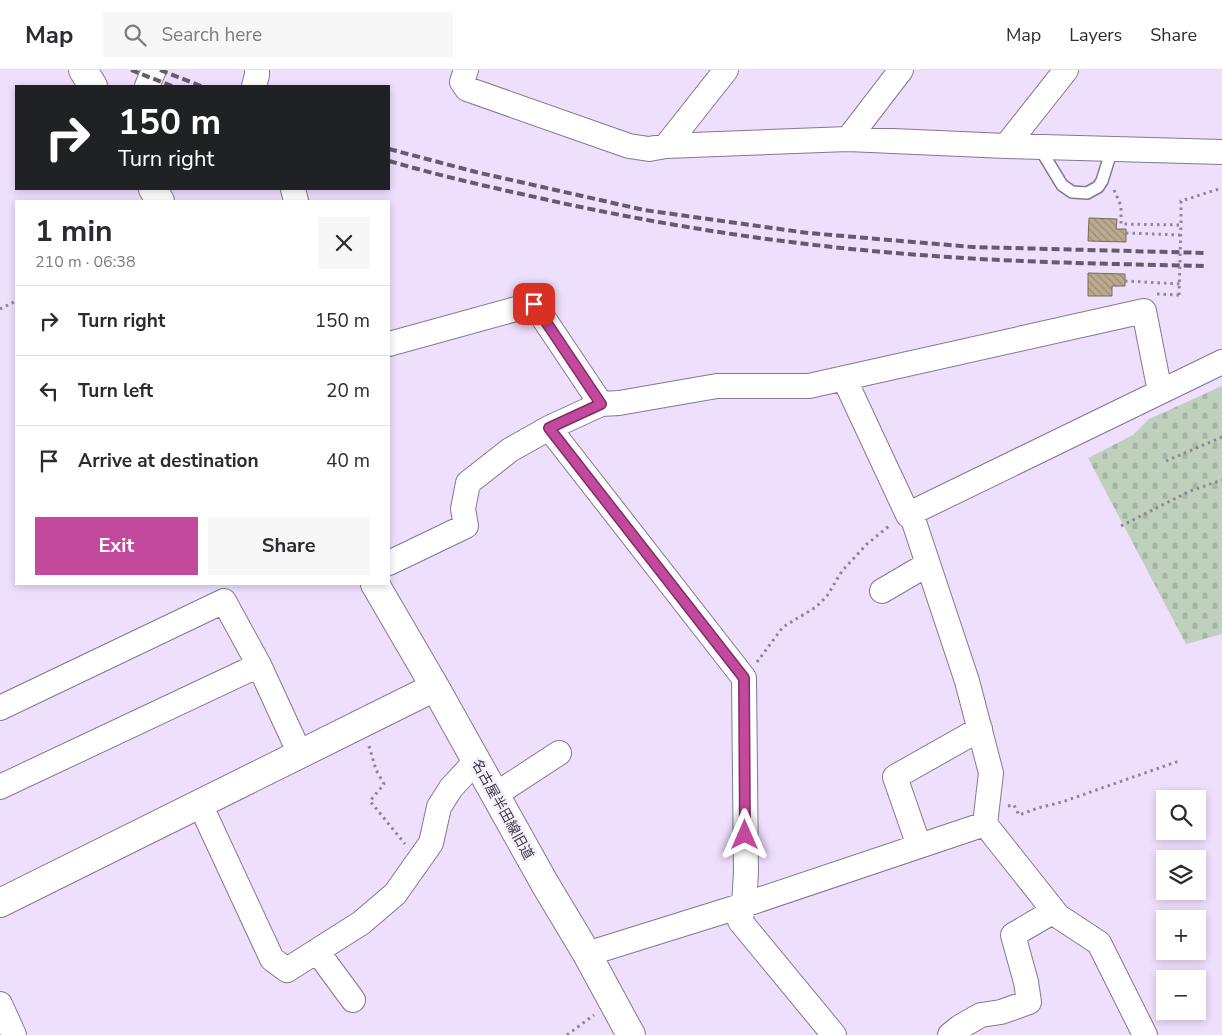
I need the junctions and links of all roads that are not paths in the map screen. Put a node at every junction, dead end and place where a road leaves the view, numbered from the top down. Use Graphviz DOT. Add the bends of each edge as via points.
graph roads {
  1 [pos="82,70"];
  2 [pos="154,70"];
  3 [pos="257,70"];
  4 [pos="466,70"];
  5 [pos="726,70"];
  6 [pos="901,70"];
  7 [pos="1066,70"];
  8 [pos="92,85"];
  9 [pos="147,85"];
  10 [pos="254,85"];
  11 [pos="848,139"];
  12 [pos="666,146"];
  13 [pos="1006,146"];
  14 [pos="1038,147"];
  15 [pos="1112,149"];
  16 [pos="1222,152"];
  17 [pos="390,344"];
  18 [pos="1222,362"];
  19 [pos="844,378"];
  20 [pos="1160,392"];
  21 [pos="601,404"];
  22 [pos="549,428"];
  23 [pos="908,515"];
  24 [pos="390,563"];
  25 [pos="928,564"];
  26 [pos="376,585"];
  27 [pos="882,590"];
  28 [pos="260,664"];
  29 [pos="435,687"];
  30 [pos="0,708"];
  31 [pos="980,729"];
  32 [pos="559,753"];
  33 [pos="300,754"];
  34 [pos="476,761"];
  35 [pos="0,787"];
  36 [pos="495,795"];
  37 [pos="200,804"];
  38 [pos="986,816"];
  39 [pos="919,846"];
  40 [pos="0,903"];
  41 [pos="744,905"];
  42 [pos="1054,911"];
  43 [pos="317,951"];
  44 [pos="587,954"];
  45 [pos="353,1000"];
  46 [pos="0,1004"];
  47 [pos="12,1034"];
  48 [pos="631,1035"];
  49 [pos="834,1035"];
  50 [pos="950,1035"];
  51 [pos="1145,1035"];
  1 -- 8 [label="street"];
  2 -- 9 [label="street"];
  3 -- 10 [label="street"];
  4 -- 12 [label="street" via="462,82 467,88 629,146 649,149"];
  5 -- 12 [label="street"];
  6 -- 11 [label="street"];
  7 -- 13 [label="street"];
  11 -- 12 [label="street"];
  11 -- 13 [label="street"];
  13 -- 14 [label="street"];
  14 -- 15 [label="street"];
  14 -- 15 [label="lane" via="1062,186 1072,192 1087,193 1102,181"];
  15 -- 16 [label="street"];
  17 -- 21 [label="street" via="534,304"];
  18 -- 20 [label="street"];
  19 -- 20 [label="street" via="1144,311"];
  19 -- 21 [label="street" via="809,386 717,386"];
  19 -- 23 [label="street"];
  20 -- 25 [label="street" via="911,513"];
  21 -- 22 [label="street"];
  22 -- 24 [label="street" via="510,450 468,483 463,509 466,526"];
  22 -- 41 [label="street" via="744,678"];
  25 -- 27 [label="street"];
  25 -- 31 [label="street"];
  26 -- 29 [label="street, 名古屋半田線旧道"];
  28 -- 30 [label="street" via="224,602"];
  28 -- 33 [label="street"];
  28 -- 35 [label="street"];
  29 -- 33 [label="street"];
  29 -- 34 [label="street, 名古屋半田線旧道"];
  31 -- 38 [label="street" via="991,773"];
  31 -- 39 [label="street" via="895,777"];
  32 -- 36 [label="street"];
  33 -- 37 [label="street"];
  34 -- 36 [label="street, 名古屋半田線旧道"];
  34 -- 43 [label="street" via="438,806 431,842 395,894 361,923"];
  36 -- 44 [label="street, 名古屋半田線旧道"];
  37 -- 40 [label="street"];
  37 -- 43 [label="street" via="272,959 287,970"];
  38 -- 39 [label="street"];
  38 -- 42 [label="street"];
  39 -- 41 [label="street"];
  41 -- 44 [label="street"];
  41 -- 49 [label="street" via="740,921"];
  42 -- 50 [label="street" via="1013,935 1029,1002 981,1016"];
  42 -- 51 [label="street" via="1099,943"];
  43 -- 45 [label="street"];
  44 -- 48 [label="street, 名古屋半田線旧道"];
  46 -- 47 [label="street"];
}
